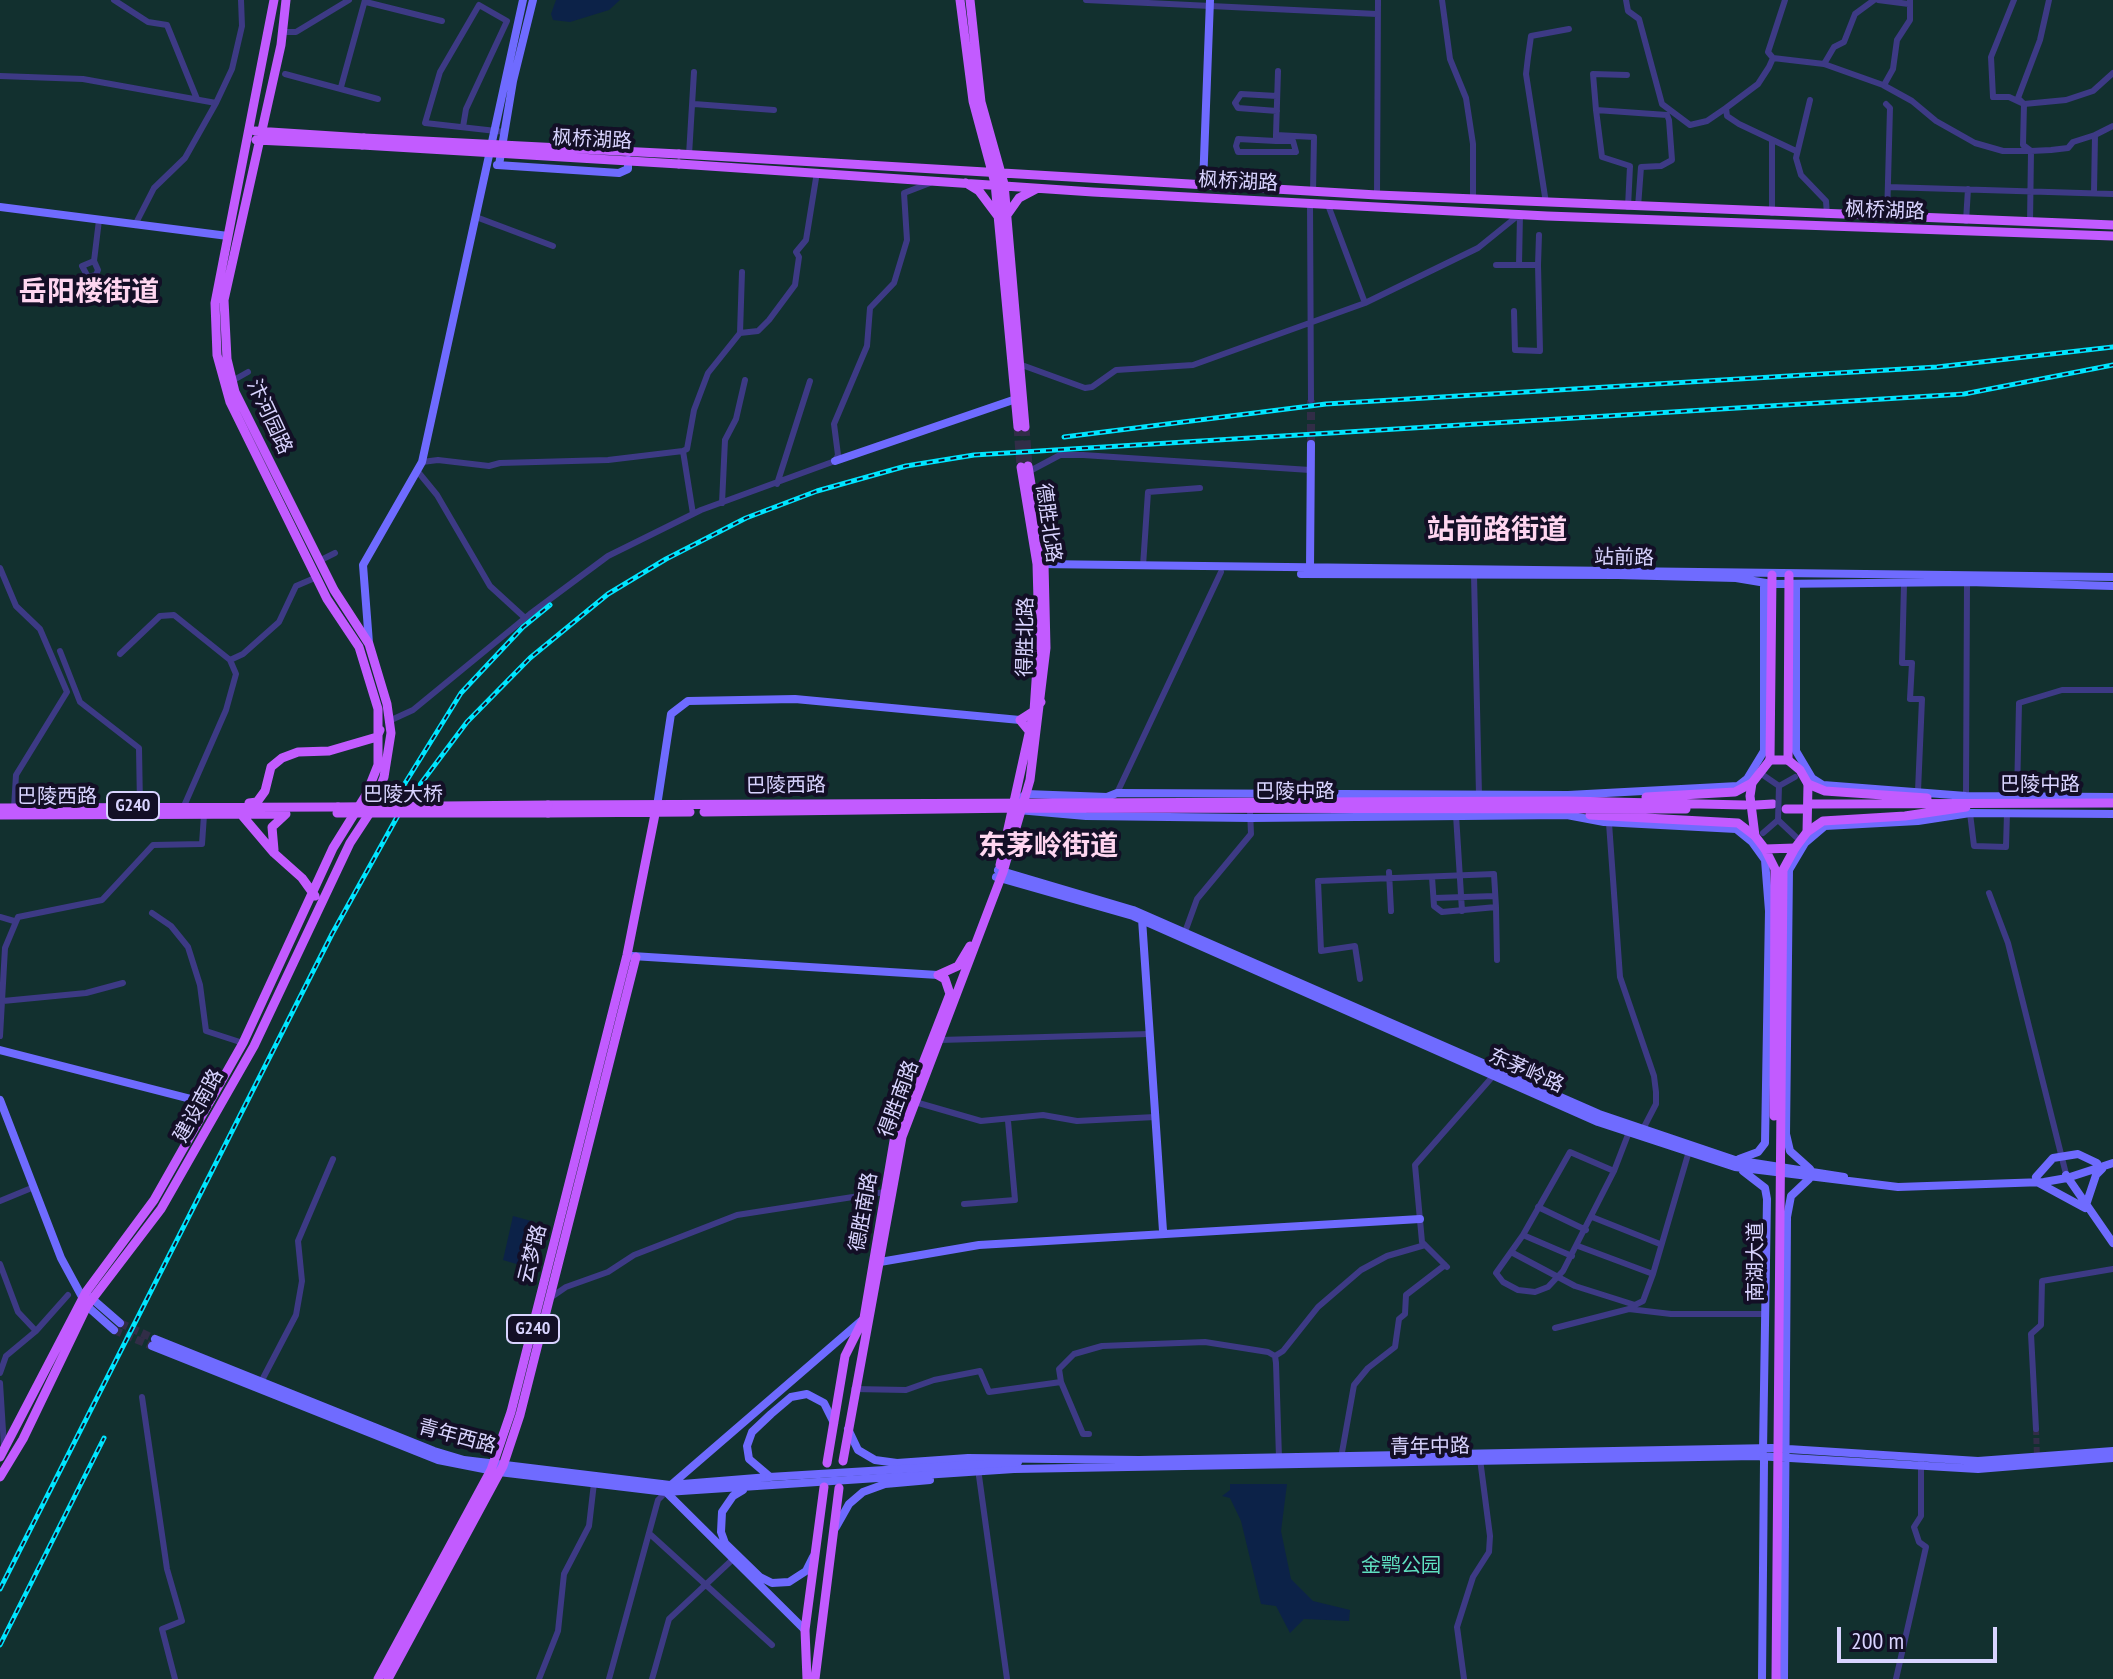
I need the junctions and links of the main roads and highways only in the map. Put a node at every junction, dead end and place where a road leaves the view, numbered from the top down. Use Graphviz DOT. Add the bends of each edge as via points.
graph roads {
  1 [pos="274,0"];
  2 [pos="286,0"];
  3 [pos="523,0"];
  4 [pos="533,0"];
  5 [pos="960,0"];
  6 [pos="970,0"];
  7 [pos="1210,2"];
  8 [pos="500,131"];
  9 [pos="249,135"];
  10 [pos="260,136"];
  11 [pos="363,142"];
  12 [pos="682,157"];
  13 [pos="628,160"];
  14 [pos="489,164"];
  15 [pos="499,165"];
  16 [pos="998,179"];
  17 [pos="963,181"];
  18 [pos="1203,185"];
  19 [pos="1042,188"];
  20 [pos="240,204"];
  21 [pos="0,207"];
  22 [pos="1002,216"];
  23 [pos="2113,225"];
  24 [pos="228,236"];
  25 [pos="2113,236"];
  26 [pos="1016,399"];
  27 [pos="1311,444"];
  28 [pos="835,461"];
  29 [pos="1026,468"];
  30 [pos="1041,567"];
  31 [pos="1310,568"];
  32 [pos="2113,577"];
  33 [pos="1769,581"];
  34 [pos="1792,581"];
  35 [pos="2113,586"];
  36 [pos="369,644"];
  37 [pos="1041,702"];
  38 [pos="1034,711"];
  39 [pos="1020,720"];
  40 [pos="385,731"];
  41 [pos="1030,732"];
  42 [pos="1036,744"];
  43 [pos="1770,760"];
  44 [pos="1788,760"];
  45 [pos="271,767"];
  46 [pos="1030,780"];
  47 [pos="1752,783"];
  48 [pos="1808,784"];
  49 [pos="1360,794"];
  50 [pos="1048,795"];
  51 [pos="2113,797"];
  52 [pos="1323,798"];
  53 [pos="1478,798"];
  54 [pos="1374,802"];
  55 [pos="1021,805"];
  56 [pos="1967,805"];
  57 [pos="1567,806"];
  58 [pos="1786,806"];
  59 [pos="1772,807"];
  60 [pos="0,808"];
  61 [pos="2113,808"];
  62 [pos="548,809"];
  63 [pos="239,810"];
  64 [pos="261,810"];
  65 [pos="656,810"];
  66 [pos="286,811"];
  67 [pos="1456,814"];
  68 [pos="0,815"];
  69 [pos="1807,832"];
  70 [pos="1759,835"];
  71 [pos="1795,848"];
  72 [pos="1765,849"];
  73 [pos="274,853"];
  74 [pos="1000,874"];
  75 [pos="313,896"];
  76 [pos="323,901"];
  77 [pos="1142,917"];
  78 [pos="632,956"];
  79 [pos="938,975"];
  80 [pos="1778,995"];
  81 [pos="0,1050"];
  82 [pos="0,1100"];
  83 [pos="207,1103"];
  84 [pos="2107,1162"];
  85 [pos="1735,1164"];
  86 [pos="1777,1170"];
  87 [pos="1820,1173"];
  88 [pos="2066,1176"];
  89 [pos="1810,1178"];
  90 [pos="2036,1179"];
  91 [pos="2085,1208"];
  92 [pos="1420,1219"];
  93 [pos="1163,1231"];
  94 [pos="2113,1243"];
  95 [pos="880,1262"];
  96 [pos="87,1299"];
  97 [pos="864,1318"];
  98 [pos="117,1327"];
  99 [pos="834,1423"];
  100 [pos="848,1428"];
  101 [pos="2113,1451"];
  102 [pos="2,1453"];
  103 [pos="1773,1454"];
  104 [pos="2113,1458"];
  105 [pos="1480,1459"];
  106 [pos="843,1461"];
  107 [pos="1921,1461"];
  108 [pos="827,1463"];
  109 [pos="1016,1465"];
  110 [pos="496,1468"];
  111 [pos="0,1477"];
  112 [pos="769,1477"];
  113 [pos="748,1487"];
  114 [pos="824,1487"];
  115 [pos="839,1488"];
  116 [pos="668,1489"];
  117 [pos="831,1539"];
  118 [pos="816,1549"];
  119 [pos="805,1630"];
  120 [pos="378,1679"];
  121 [pos="388,1679"];
  122 [pos="807,1679"];
  123 [pos="815,1679"];
  124 [pos="1762,1679"];
  125 [pos="1773,1679"];
  126 [pos="1784,1679"];
  1 -- 9 [label="main road, 汴河园路"];
  2 -- 10 [label="main road, 汴河园路"];
  3 -- 8 [label="main road"];
  4 -- 8 [label="main road"];
  5 -- 16 [label="main road" via="973,101"];
  6 -- 16 [label="main road" via="981,102"];
  7 -- 18 [label="main road"];
  8 -- 14 [label="main road"];
  8 -- 15 [label="main road"];
  9 -- 10 [label="main road"];
  9 -- 20 [label="main road, 汴河园路"];
  10 -- 11 [label="main road"];
  10 -- 20 [label="main road, 汴河园路"];
  11 -- 12 [label="main road, 枫桥湖路, bridge"];
  11 -- 13 [label="main road, 枫桥湖路, bridge"];
  12 -- 13 [label="main road, 枫桥湖路, bridge"];
  12 -- 16 [label="main road, 枫桥湖路"];
  12 -- 17 [label="main road, 枫桥湖路"];
  13 -- 15 [label="main road" via="628,169 619,173"];
  14 -- 15 [label="main road"];
  14 -- 36 [label="main road" via="419,473 365,558"];
  16 -- 17 [label="main road, 枫桥湖路"];
  16 -- 18 [label="main road, 枫桥湖路"];
  16 -- 19 [label="main road, 枫桥湖路"];
  16 -- 22 [label="main road"];
  17 -- 22 [label="main road"];
  18 -- 23 [label="main road, 枫桥湖路"];
  19 -- 22 [label="main road" via="1019,198"];
  19 -- 25 [label="main road, 枫桥湖路" via="1520,214"];
  20 -- 24 [label="main road, 汴河园路"];
  20 -- 36 [label="main road, 汴河园路" via="224,300 232,381 334,590"];
  21 -- 24 [label="main road"];
  22 -- 26 [label="main road"];
  22 -- 26 [label="main road" via="1022,427"];
  24 -- 40 [label="main road, 汴河园路" via="215,327 223,383 317,577 359,647"];
  26 -- 28 [label="main road"];
  27 -- 31 [label="main road"];
  29 -- 30 [label="main road, 德胜北路"];
  30 -- 31 [label="main road, 站前路"];
  30 -- 33 [label="main road, 站前路"];
  30 -- 37 [label="main road, 得胜北路" via="1046,648"];
  30 -- 38 [label="main road, 德胜北路"];
  31 -- 33 [label="main road, 站前路" via="1631,569"];
  32 -- 34 [label="main road, 站前路"];
  33 -- 34 [label="main road, 站前路"];
  33 -- 43 [label="main road"];
  33 -- 53 [label="main road" via="1764,751 1742,783"];
  34 -- 35 [label="main road, 站前路"];
  34 -- 44 [label="main road"];
  34 -- 56 [label="main road" via="1800,762 1823,785 1918,791"];
  36 -- 40 [label="main road, 汴河园路" via="389,721"];
  37 -- 38 [label="main road, 得胜南路"];
  37 -- 42 [label="main road, 得胜北路"];
  38 -- 39 [label="main road"];
  38 -- 41 [label="main road, 得胜南路"];
  39 -- 41 [label="main road"];
  39 -- 65 [label="main road" via="795,699 688,701 671,714"];
  40 -- 45 [label="main road" via="329,751 298,752"];
  40 -- 75 [label="main road, 建设南路" via="366,795 333,848"];
  40 -- 76 [label="main road, 建设南路" via="384,777"];
  41 -- 42 [label="main road"];
  41 -- 55 [label="main road, 得胜南路"];
  42 -- 46 [label="main road, 得胜北路"];
  43 -- 44 [label="main road"];
  43 -- 47 [label="main road, bridge"];
  44 -- 48 [label="main road, bridge"];
  45 -- 63 [label="main road" via="257,802"];
  45 -- 66 [label="main road" via="271,798"];
  46 -- 50 [label="main road" via="1036,792"];
  46 -- 55 [label="main road, 得胜北路"];
  47 -- 57 [label="main road, 巴陵中路" via="1735,792"];
  47 -- 70 [label="main road, bridge"];
  48 -- 56 [label="main road, 巴陵中路" via="1825,791"];
  48 -- 69 [label="main road, bridge"];
  49 -- 52 [label="main road"];
  49 -- 53 [label="main road"];
  49 -- 54 [label="main road"];
  50 -- 52 [label="main road"];
  50 -- 55 [label="main road"];
  51 -- 56 [label="main road" via="2017,796"];
  52 -- 54 [label="main road, 巴陵中路"];
  52 -- 55 [label="main road, 巴陵中路"];
  53 -- 54 [label="main road, 巴陵中路"];
  53 -- 57 [label="main road, 巴陵中路"];
  55 -- 65 [label="main road, 巴陵西路"];
  55 -- 67 [label="main road, 巴陵中路" via="1250,814"];
  55 -- 74 [label="main road, 得胜南路"];
  56 -- 58 [label="main road, 巴陵中路"];
  56 -- 61 [label="main road, 巴陵中路"];
  56 -- 61 [label="main road" via="2007,813"];
  56 -- 69 [label="main road, 巴陵中路" via="1905,816 1823,821"];
  56 -- 87 [label="main road" via="1918,821 1825,826 1805,843 1789,870 1786,1134 1795,1157"];
  57 -- 59 [label="main road, 巴陵中路"];
  57 -- 67 [label="main road, 巴陵中路"];
  57 -- 70 [label="main road, 巴陵中路" via="1603,817 1738,823"];
  60 -- 63 [label="main road, 巴陵西路 / G240"];
  62 -- 65 [label="main road, 巴陵西路 / G240"];
  62 -- 66 [label="main road, 巴陵大桥 / G240, bridge"];
  63 -- 64 [label="main road, 巴陵西路 / G240"];
  63 -- 68 [label="main road, 巴陵西路 / G240" via="204,815"];
  63 -- 73 [label="main road"];
  64 -- 66 [label="main road, 巴陵大桥 / G240"];
  65 -- 78 [label="main road, 云梦路 / G240"];
  66 -- 73 [label="main road" via="272,827"];
  67 -- 85 [label="main road" via="1567,815 1609,823 1736,829 1752,842 1768,869 1765,1143"];
  69 -- 71 [label="main road, bridge"];
  70 -- 72 [label="main road, bridge"];
  71 -- 72 [label="main road"];
  71 -- 80 [label="main road" via="1783,870"];
  72 -- 80 [label="main road, 南湖大道" via="1775,869"];
  73 -- 75 [label="main road"];
  74 -- 77 [label="main road, 东茅岭路"];
  74 -- 79 [label="main road, 得胜南路" via="966,955 958,966"];
  74 -- 95 [label="main road, 得胜南路" via="902,1137"];
  75 -- 76 [label="main road"];
  75 -- 83 [label="main road, 建设南路" via="243,1043"];
  76 -- 96 [label="main road, 建设南路" via="254,1046 192,1157 161,1209"];
  77 -- 85 [label="main road, 东茅岭路" via="1599,1114"];
  77 -- 85 [label="main road, 东茅岭路" via="1598,1122"];
  77 -- 93 [label="main road"];
  78 -- 79 [label="main road"];
  78 -- 110 [label="main road, 云梦路 / G240"];
  78 -- 110 [label="main road, G240" via="520,1415"];
  79 -- 97 [label="main road, 德胜南路" via="950,994 895,1135"];
  80 -- 86 [label="main road, 南湖大道"];
  81 -- 83 [label="main road"];
  82 -- 96 [label="main road" via="61,1258"];
  83 -- 96 [label="main road, 建设南路" via="154,1200"];
  84 -- 88 [label="main road, 东茅岭路"];
  84 -- 90 [label="main road" via="2078,1154 2053,1158"];
  84 -- 91 [label="main road" via="2096,1175"];
  85 -- 86 [label="main road, 东茅岭路"];
  85 -- 103 [label="main road" via="1765,1188 1767,1199"];
  86 -- 87 [label="main road, 东茅岭路"];
  86 -- 89 [label="main road, 东茅岭路"];
  86 -- 103 [label="main road, 南湖大道"];
  87 -- 90 [label="main road, 东茅岭路" via="1898,1183"];
  88 -- 90 [label="main road, 东茅岭路"];
  88 -- 91 [label="main road"];
  89 -- 90 [label="main road, 东茅岭路" via="1898,1187"];
  89 -- 103 [label="main road" via="1791,1196 1787,1217"];
  90 -- 91 [label="main road"];
  91 -- 94 [label="main road"];
  92 -- 93 [label="main road"];
  93 -- 95 [label="main road" via="979,1245"];
  95 -- 100 [label="main road, 得胜南路"];
  96 -- 98 [label="main road"];
  96 -- 102 [label="main road, 建设南路"];
  96 -- 111 [label="main road, 建设南路"];
  97 -- 99 [label="main road, 德胜南路" via="845,1356"];
  97 -- 116 [label="main road"];
  99 -- 108 [label="main road, 德胜南路"];
  99 -- 112 [label="main road" via="822,1401 803,1393 791,1397 752,1432 747,1446 749,1459"];
  100 -- 106 [label="main road, 得胜南路"];
  100 -- 109 [label="main road" via="858,1450 886,1462 968,1458"];
  101 -- 107 [label="main road, 青年中路"];
  103 -- 105 [label="main road, 青年中路"];
  103 -- 107 [label="main road, 青年中路"];
  103 -- 124 [label="main road"];
  103 -- 125 [label="main road, 南湖大道"];
  103 -- 126 [label="main road"];
  104 -- 107 [label="main road, 青年中路" via="1978,1469"];
  105 -- 109 [label="main road, 青年中路"];
  105 -- 109 [label="main road, 青年中路"];
  109 -- 112 [label="main road, 青年中路, bridge"];
  109 -- 113 [label="main road, 青年中路"];
  109 -- 117 [label="main road" via="979,1476 876,1486 849,1504"];
  110 -- 110 [label="main road, 青年西路" via="434,1451 153,1342 438,1460"];
  110 -- 116 [label="main road, 青年西路"];
  110 -- 116 [label="main road, 青年西路"];
  110 -- 120 [label="main road, 云梦路 / G240"];
  110 -- 121 [label="main road, G240"];
  112 -- 116 [label="main road, 青年西路"];
  113 -- 116 [label="main road, 青年西路"];
  113 -- 118 [label="main road" via="722,1512 721,1532 725,1543 760,1577 781,1584 795,1579 806,1571"];
  114 -- 118 [label="main road"];
  115 -- 117 [label="main road"];
  116 -- 119 [label="main road"];
  117 -- 123 [label="main road"];
  118 -- 119 [label="main road"];
  119 -- 122 [label="main road"];
}
